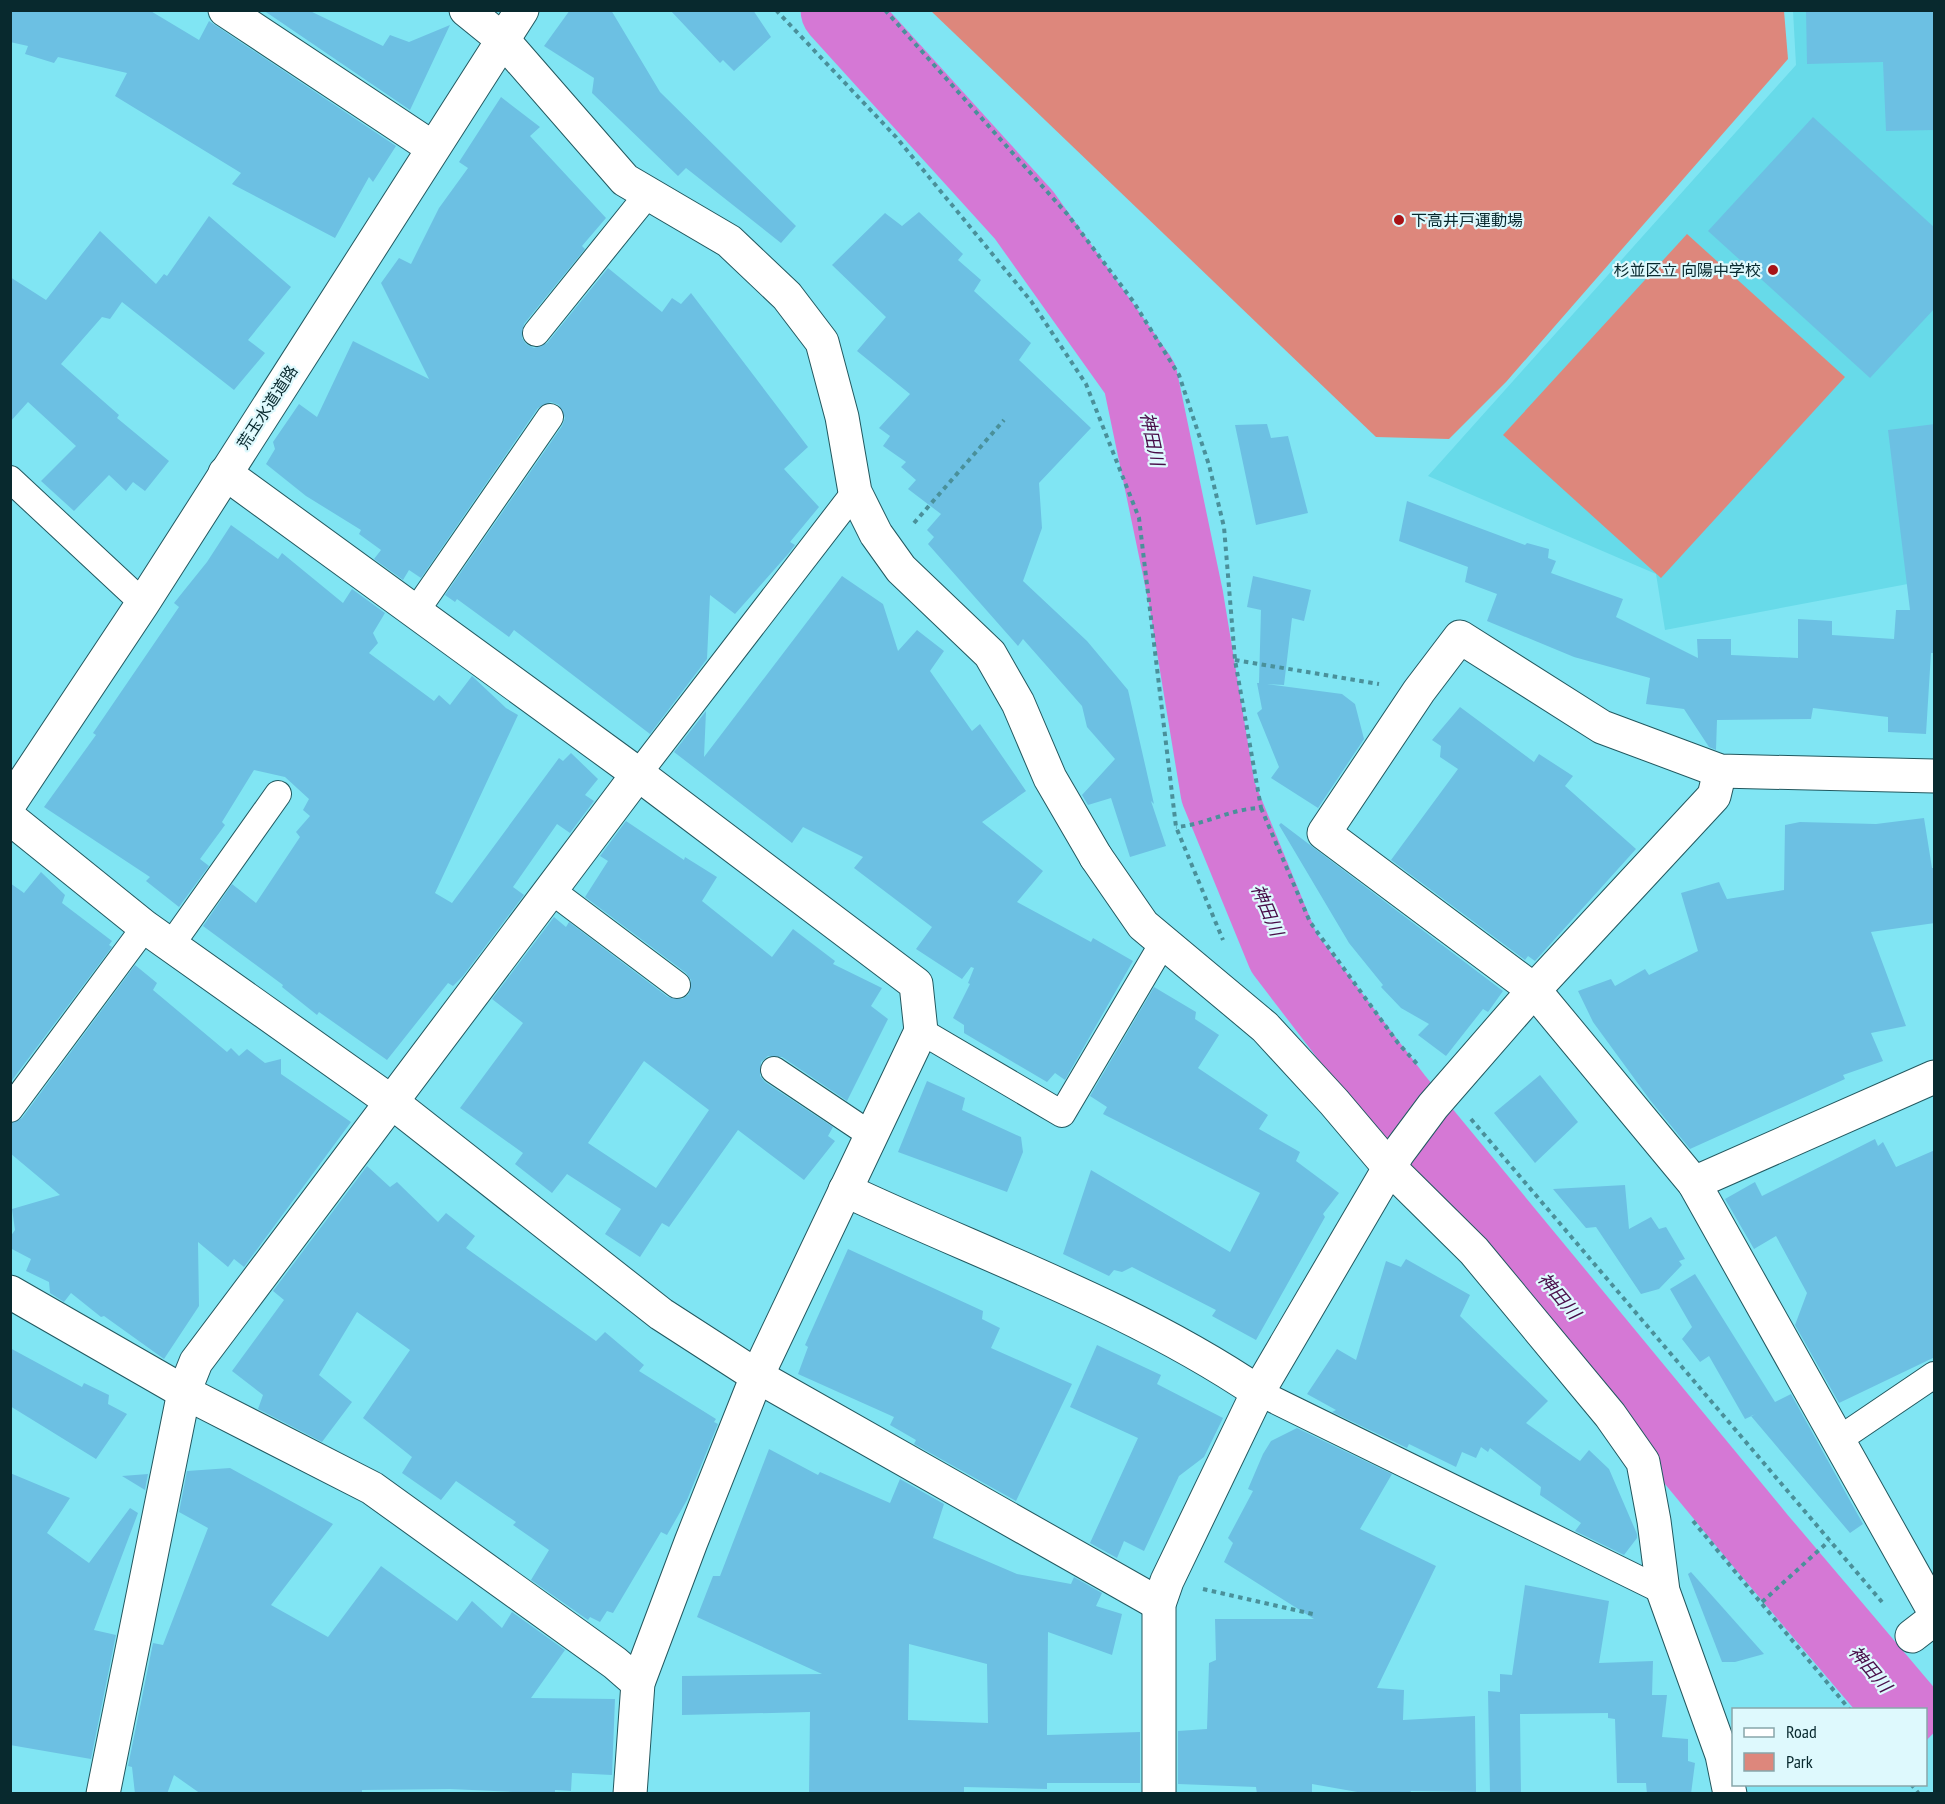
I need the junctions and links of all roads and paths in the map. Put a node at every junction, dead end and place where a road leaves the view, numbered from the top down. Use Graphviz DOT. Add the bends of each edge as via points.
graph roads {
  1 [pos="225,10"];
  2 [pos="466,10"];
  3 [pos="522,10"];
  4 [pos="776,10"];
  5 [pos="885,10"];
  6 [pos="503,40"];
  7 [pos="433,148"];
  8 [pos="648,194"];
  9 [pos="536,333"];
  10 [pos="550,417"];
  11 [pos="1004,420"];
  12 [pos="225,472"];
  13 [pos="10,479"];
  14 [pos="855,492"];
  15 [pos="889,552"];
  16 [pos="143,603"];
  17 [pos="416,611"];
  18 [pos="1235,660"];
  19 [pos="1419,691"];
  20 [pos="1720,771"];
  21 [pos="638,774"];
  22 [pos="1935,776"];
  23 [pos="278,794"];
  24 [pos="10,803"];
  25 [pos="1261,808"];
  26 [pos="10,818"];
  27 [pos="1176,827"];
  28 [pos="552,891"];
  29 [pos="145,927"];
  30 [pos="1163,943"];
  31 [pos="171,945"];
  32 [pos="1229,950"];
  33 [pos="677,985"];
  34 [pos="1534,990"];
  35 [pos="921,1030"];
  36 [pos="774,1070"];
  37 [pos="1935,1077"];
  38 [pos="1439,1099"];
  39 [pos="393,1103"];
  40 [pos="10,1109"];
  41 [pos="871,1135"];
  42 [pos="1394,1160"];
  43 [pos="1694,1183"];
  44 [pos="845,1190"];
  45 [pos="10,1292"];
  46 [pos="1935,1375"];
  47 [pos="757,1376"];
  48 [pos="184,1392"];
  49 [pos="1258,1392"];
  50 [pos="1838,1440"];
  51 [pos="1689,1516"];
  52 [pos="1829,1541"];
  53 [pos="1663,1591"];
  54 [pos="1163,1592"];
  55 [pos="1762,1602"];
  56 [pos="1935,1611"];
  57 [pos="1317,1615"];
  58 [pos="1923,1628"];
  59 [pos="638,1683"];
  60 [pos="1848,1708"];
  61 [pos="103,1794"];
  62 [pos="630,1794"];
  63 [pos="1159,1794"];
  64 [pos="1730,1794"];
  1 -- 7 [label="street"];
  2 -- 6 [label="street"];
  3 -- 6 [label="street, 荒玉水道道路"];
  4 -- 27 [label="path" via="904,147 1031,301 1086,384 1139,518"];
  5 -- 18 [label="path" via="1068,215 1133,302 1179,375 1209,465 1224,527"];
  6 -- 7 [label="street, 荒玉水道道路"];
  6 -- 8 [label="street" via="625,180"];
  7 -- 12 [label="street, 荒玉水道道路"];
  8 -- 9 [label="lane"];
  8 -- 14 [label="street" via="729,241 787,296 822,342 842,417"];
  10 -- 17 [label="lane"];
  11 -- 15 [label="path"];
  12 -- 16 [label="street, 荒玉水道道路"];
  12 -- 17 [label="street"];
  13 -- 16 [label="lane"];
  14 -- 15 [label="street"];
  14 -- 21 [label="lane"];
  15 -- 30 [label="street" via="901,569 990,654 1018,703 1050,778 1096,857 1143,925"];
  16 -- 24 [label="street, 荒玉水道道路"];
  17 -- 21 [label="street"];
  18 -- 19 [label="path"];
  18 -- 25 [label="path"];
  19 -- 20 [label="street" via="1460,637 1602,727"];
  19 -- 34 [label="street" via="1324,834"];
  20 -- 22 [label="street"];
  20 -- 34 [label="street" via="1714,796"];
  21 -- 28 [label="street"];
  21 -- 35 [label="street" via="916,984"];
  23 -- 31 [label="lane"];
  25 -- 27 [label="path"];
  25 -- 38 [label="path" via="1310,922"];
  26 -- 29 [label="street"];
  27 -- 32 [label="path"];
  28 -- 33 [label="lane"];
  28 -- 39 [label="street"];
  29 -- 31 [label="street"];
  29 -- 40 [label="lane"];
  30 -- 35 [label="lane" via="1062,1114"];
  30 -- 42 [label="street" via="1265,1027"];
  31 -- 39 [label="street"];
  34 -- 38 [label="street"];
  34 -- 43 [label="street"];
  35 -- 41 [label="street"];
  36 -- 41 [label="lane"];
  37 -- 43 [label="street"];
  38 -- 42 [label="street"];
  38 -- 52 [label="path" via="1464,1111"];
  39 -- 47 [label="street" via="661,1314"];
  39 -- 48 [label="street" via="196,1362"];
  41 -- 44 [label="street"];
  42 -- 49 [label="street"];
  42 -- 53 [label="street" via="1610,1415 1643,1462"];
  43 -- 50 [label="street"];
  44 -- 47 [label="street"];
  44 -- 49 [label="street" via="1107,1306"];
  45 -- 48 [label="street"];
  46 -- 50 [label="lane"];
  47 -- 54 [label="street"];
  47 -- 59 [label="street"];
  48 -- 59 [label="street" via="372,1488"];
  48 -- 61 [label="street"];
  49 -- 53 [label="lane"];
  49 -- 54 [label="street"];
  50 -- 56 [label="street"];
  51 -- 55 [label="path"];
  52 -- 55 [label="path"];
  52 -- 58 [label="path"];
  53 -- 64 [label="street" via="1722,1755"];
  54 -- 57 [label="path"];
  54 -- 63 [label="street"];
  55 -- 60 [label="path"];
  59 -- 62 [label="street"];
}
